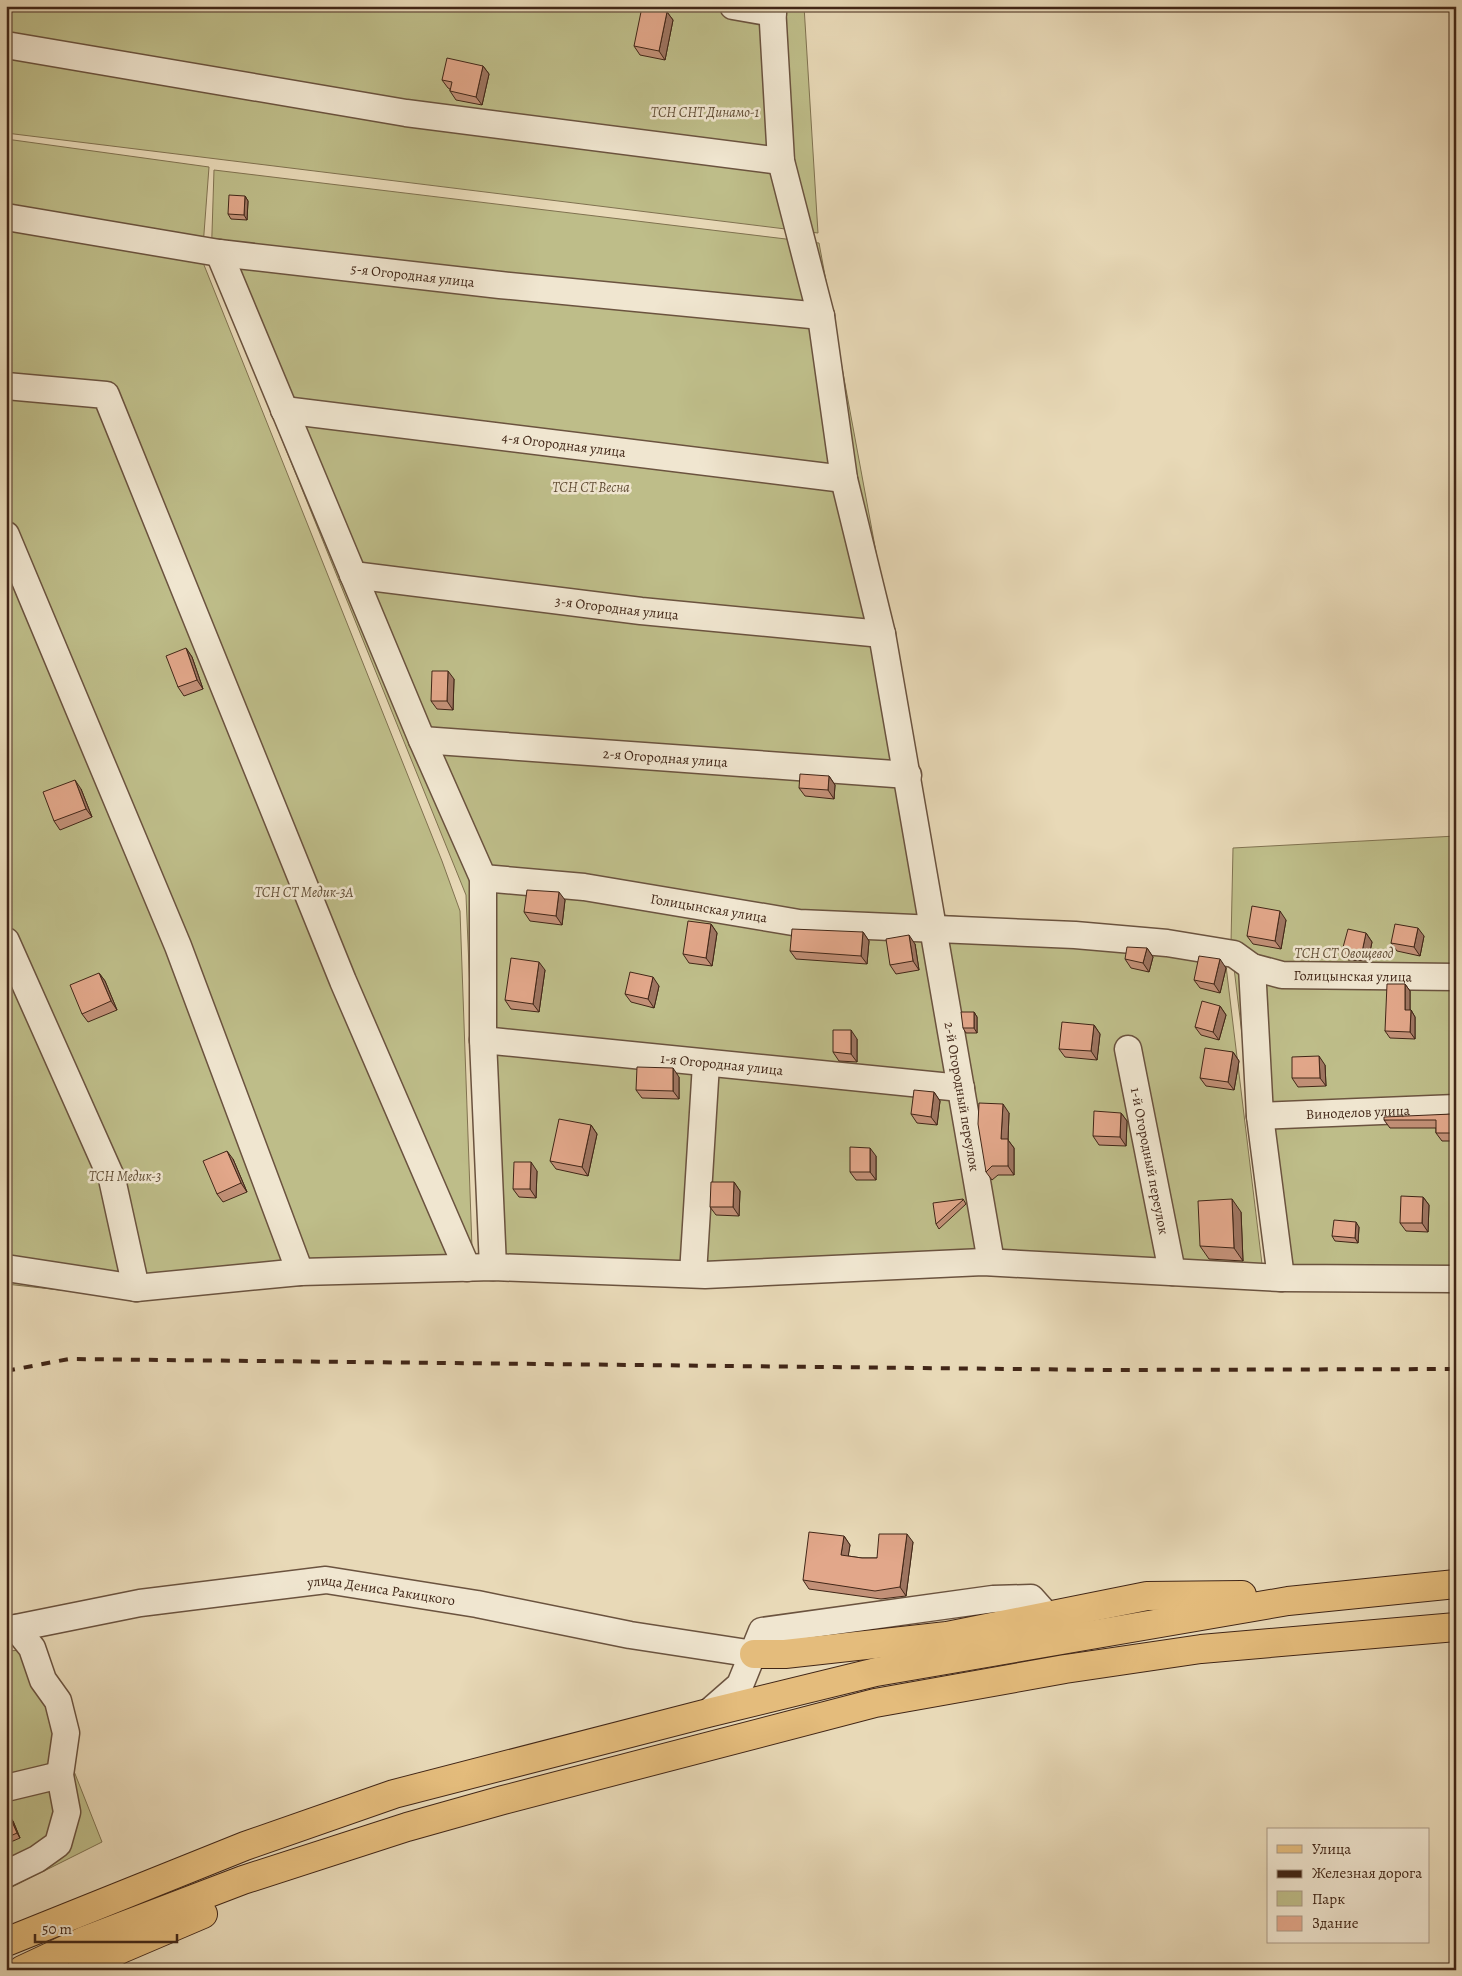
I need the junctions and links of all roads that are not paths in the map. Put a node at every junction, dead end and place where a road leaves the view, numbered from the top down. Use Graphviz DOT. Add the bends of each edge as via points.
graph roads {
  1 [pos="733,6"];
  2 [pos="773,10"];
  3 [pos="6,45"];
  4 [pos="781,160"];
  5 [pos="6,217"];
  6 [pos="218,253"];
  7 [pos="821,316"];
  8 [pos="6,386"];
  9 [pos="284,410"];
  10 [pos="844,478"];
  11 [pos="6,535"];
  12 [pos="353,575"];
  13 [pos="882,634"];
  14 [pos="422,740"];
  15 [pos="908,775"];
  16 [pos="483,878"];
  17 [pos="934,930"];
  18 [pos="6,940"];
  19 [pos="1252,967"];
  20 [pos="1456,978"];
  21 [pos="483,1040"];
  22 [pos="1128,1049"];
  23 [pos="706,1064"];
  24 [pos="961,1088"];
  25 [pos="1456,1108"];
  26 [pos="1260,1116"];
  27 [pos="991,1262"];
  28 [pos="493,1267"];
  29 [pos="6,1268"];
  30 [pos="467,1268"];
  31 [pos="300,1272"];
  32 [pos="1172,1272"];
  33 [pos="694,1274"];
  34 [pos="1281,1278"];
  35 [pos="1456,1279"];
  36 [pos="136,1288"];
  37 [pos="1456,1584"];
  38 [pos="1288,1601"];
  39 [pos="1456,1627"];
  40 [pos="11,1629"];
  41 [pos="754,1654"];
  42 [pos="708,1713"];
  43 [pos="60,1775"];
  44 [pos="6,1788"];
  45 [pos="343,1848"];
  46 [pos="6,1874"];
  47 [pos="6,1942"];
  48 [pos="121,1949"];
  49 [pos="22,1970"];
  50 [pos="81,1970"];
  51 [pos="96,1970"];
  1 -- 2 [label="street"];
  2 -- 4 [label="street, 2-й Огородный переулок"];
  3 -- 4 [label="street" via="406,114"];
  4 -- 7 [label="street, 2-й Огородный переулок"];
  5 -- 6 [label="street, 5-я Огородная улица"];
  6 -- 7 [label="street, 5-я Огородная улица"];
  6 -- 9 [label="street"];
  7 -- 10 [label="street, 2-й Огородный переулок"];
  8 -- 30 [label="street" via="106,395 343,981"];
  9 -- 10 [label="street, 4-я Огородная улица"];
  9 -- 12 [label="street"];
  10 -- 13 [label="street, 2-й Огородный переулок"];
  11 -- 31 [label="street" via="178,946"];
  12 -- 13 [label="street, 3-я Огородная улица" via="641,611"];
  12 -- 14 [label="street"];
  13 -- 15 [label="street, 2-й Огородный переулок"];
  14 -- 15 [label="street, 2-я Огородная улица"];
  14 -- 16 [label="street"];
  15 -- 17 [label="street, 2-й Огородный переулок"];
  16 -- 17 [label="street, Голицынская улица" via="584,887 799,923"];
  16 -- 21 [label="street"];
  17 -- 19 [label="street, Голицынская улица" via="1075,934 1167,943 1234,954"];
  17 -- 24 [label="street, 2-й Огородный переулок"];
  18 -- 36 [label="street" via="112,1179"];
  19 -- 20 [label="street, Голицынская улица" via="1282,975"];
  19 -- 26 [label="street"];
  21 -- 23 [label="street, 1-я Огородная улица"];
  21 -- 28 [label="street"];
  22 -- 32 [label="street, 1-й Огородный переулок"];
  23 -- 24 [label="street, 1-я Огородная улица"];
  23 -- 33 [label="street"];
  24 -- 27 [label="street, 2-й Огородный переулок"];
  25 -- 26 [label="street, Виноделов улица"];
  26 -- 34 [label="street"];
  27 -- 32 [label="street"];
  27 -- 33 [label="street"];
  28 -- 30 [label="street"];
  28 -- 33 [label="street"];
  29 -- 36 [label="street"];
  30 -- 31 [label="street"];
  31 -- 36 [label="street"];
  32 -- 34 [label="street"];
  34 -- 35 [label="street"];
  37 -- 38 [label="main road"];
  38 -- 41 [label="main road" via="1257,1595 1147,1596 947,1636 785,1654"];
  38 -- 42 [label="main road" via="876,1672"];
  39 -- 45 [label="main road" via="1201,1649 875,1703 503,1800"];
  40 -- 41 [label="street, улица Дениса Ракицкого" via="140,1603 326,1580 477,1604 630,1636"];
  40 -- 43 [label="street" via="32,1648 43,1680 58,1701 66,1733"];
  41 -- 42 [label="street" via="740,1684"];
  42 -- 47 [label="main road" via="394,1794 244,1846"];
  43 -- 44 [label="street"];
  43 -- 46 [label="street" via="67,1812 58,1844"];
  45 -- 48 [label="main road" via="255,1892"];
  45 -- 49 [label="main road" via="234,1883 86,1940"];
  48 -- 50 [label="main road"];
  48 -- 51 [label="main road"];
}
